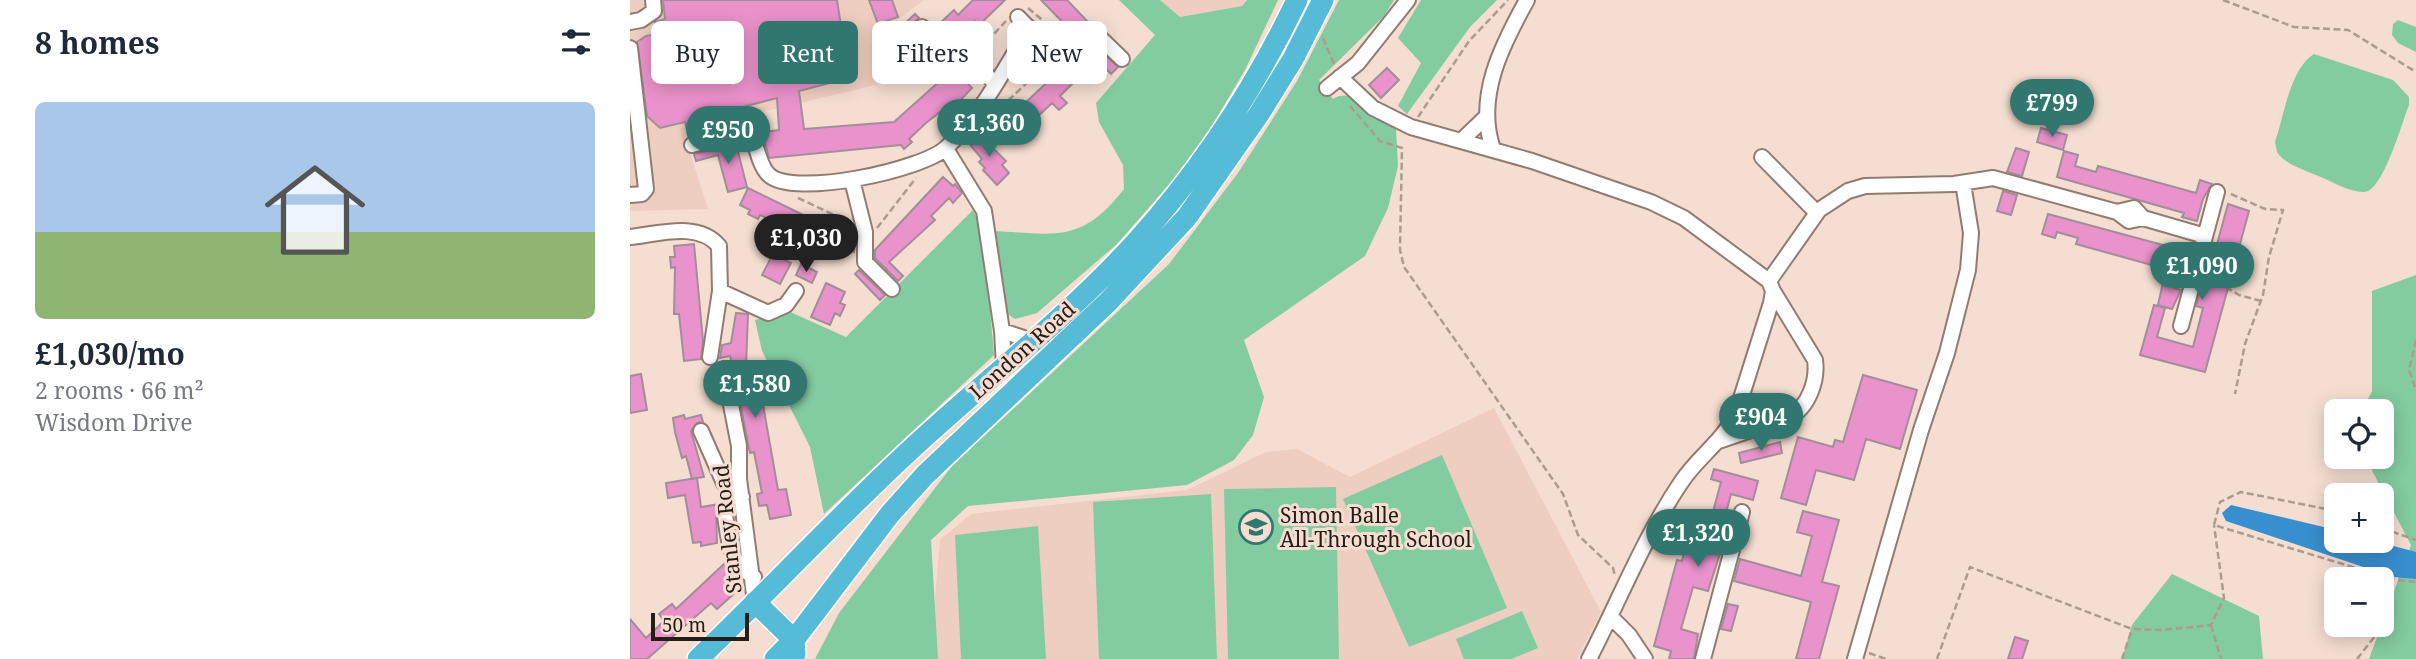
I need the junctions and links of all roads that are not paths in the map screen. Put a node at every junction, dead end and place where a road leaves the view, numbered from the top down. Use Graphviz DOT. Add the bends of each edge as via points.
graph roads {
  1 [pos="653,0"];
  2 [pos="1297,0"];
  3 [pos="1323,0"];
  4 [pos="1408,0"];
  5 [pos="1527,0"];
  6 [pos="1022,12"];
  7 [pos="1026,21"];
  8 [pos="630,22"];
  9 [pos="1107,44"];
  10 [pos="630,48"];
  11 [pos="1122,59"];
  12 [pos="1007,66"];
  13 [pos="993,81"];
  14 [pos="996,84"];
  15 [pos="1486,117"];
  16 [pos="1462,140"];
  17 [pos="692,145"];
  18 [pos="946,149"];
  19 [pos="1493,149"];
  20 [pos="1762,157"];
  21 [pos="852,180"];
  22 [pos="1963,183"];
  23 [pos="2217,192"];
  24 [pos="630,195"];
  25 [pos="1817,214"];
  26 [pos="2205,236"];
  27 [pos="630,237"];
  28 [pos="1771,286"];
  29 [pos="892,289"];
  30 [pos="720,291"];
  31 [pos="796,291"];
  32 [pos="2181,326"];
  33 [pos="1002,331"];
  34 [pos="1033,341"];
  35 [pos="710,357"];
  36 [pos="1004,366"];
  37 [pos="724,369"];
  38 [pos="701,431"];
  39 [pos="1717,442"];
  40 [pos="742,497"];
  41 [pos="1742,512"];
  42 [pos="725,515"];
  43 [pos="754,577"];
  44 [pos="755,602"];
  45 [pos="1611,617"];
  46 [pos="794,650"];
  47 [pos="698,659"];
  48 [pos="775,659"];
  49 [pos="1589,659"];
  50 [pos="1645,659"];
  51 [pos="1703,659"];
  52 [pos="1855,659"];
  1 -- 8 [label="street" via="654,10"];
  2 -- 34 [label="highway, London Road" via="1245,98 1172,200 1103,276"];
  3 -- 46 [label="highway, London Road" via="1272,92 1187,217 1116,295 925,475 890,514"];
  4 -- 16 [label="street" via="1374,45 1334,82 1411,127"];
  5 -- 15 [label="street" via="1495,67"];
  6 -- 7 [label="street"];
  9 -- 11 [label="street"];
  10 -- 24 [label="street" via="646,189"];
  12 -- 14 [label="street"];
  13 -- 14 [label="street"];
  14 -- 18 [label="street"];
  15 -- 16 [label="street"];
  15 -- 19 [label="street"];
  16 -- 19 [label="street"];
  17 -- 21 [label="street" via="751,131 764,168 777,180"];
  18 -- 21 [label="street" via="919,163"];
  18 -- 33 [label="street" via="984,211"];
  19 -- 28 [label="street" via="1673,213"];
  20 -- 25 [label="street"];
  21 -- 29 [label="street" via="865,232 865,262"];
  22 -- 25 [label="street" via="1865,186 1848,191"];
  22 -- 26 [label="street" via="1993,178 2117,212 2134,208 2143,218"];
  22 -- 52 [label="street" via="1971,233 1968,270"];
  23 -- 26 [label="street"];
  25 -- 28 [label="street"];
  26 -- 32 [label="street"];
  27 -- 30 [label="street" via="705,233 719,246"];
  28 -- 39 [label="street" via="1736,414"];
  28 -- 39 [label="street" via="1815,360 1807,400 1789,417"];
  30 -- 31 [label="street" via="768,313 786,305"];
  30 -- 35 [label="street"];
  33 -- 34 [label="street"];
  33 -- 36 [label="street"];
  34 -- 36 [label="highway, London Road"];
  36 -- 44 [label="highway, London Road" via="877,481"];
  37 -- 40 [label="street, Stanley Road" via="739,446"];
  38 -- 40 [label="street" via="724,483"];
  39 -- 45 [label="street" via="1683,479 1647,536"];
  40 -- 43 [label="street, Stanley Road"];
  41 -- 51 [label="street"];
  42 -- 43 [label="street" via="730,554 741,570"];
  43 -- 44 [label="street, Stanley Road"];
  44 -- 46 [label="highway"];
  44 -- 47 [label="highway, London Road"];
  45 -- 49 [label="street"];
  45 -- 50 [label="street"];
  46 -- 48 [label="highway, London Road"];
}
